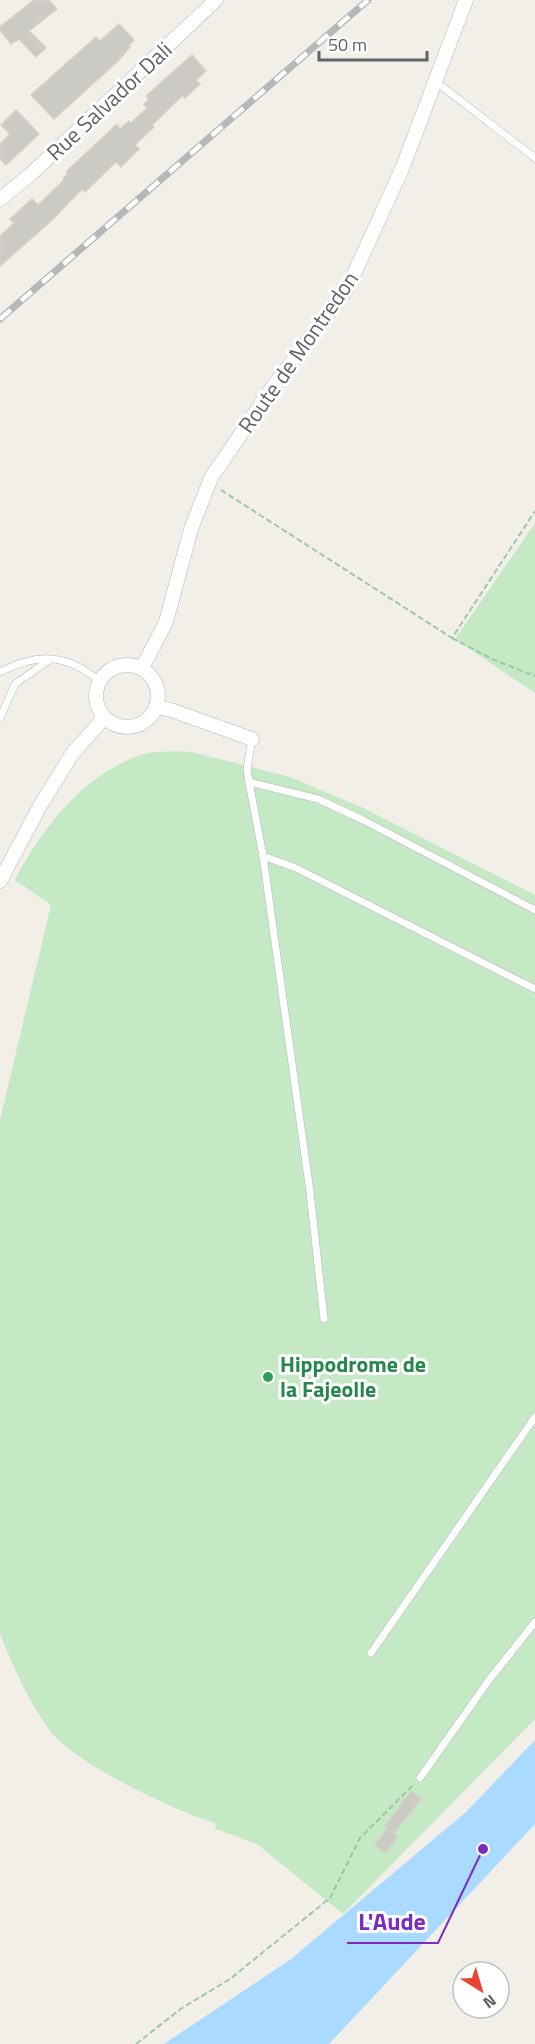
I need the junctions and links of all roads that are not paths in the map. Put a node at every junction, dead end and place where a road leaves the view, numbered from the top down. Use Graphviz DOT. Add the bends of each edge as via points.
graph roads {
  1 [pos="216,0"];
  2 [pos="466,0"];
  3 [pos="435,81"];
  4 [pos="535,158"];
  5 [pos="0,200"];
  6 [pos="48,661"];
  7 [pos="142,668"];
  8 [pos="0,672"];
  9 [pos="99,681"];
  10 [pos="156,707"];
  11 [pos="0,718"];
  12 [pos="104,718"];
  13 [pos="252,740"];
  14 [pos="249,782"];
  15 [pos="263,856"];
  16 [pos="0,881"];
  17 [pos="535,910"];
  18 [pos="535,989"];
  19 [pos="324,1319"];
  20 [pos="535,1417"];
  21 [pos="535,1622"];
  22 [pos="371,1653"];
  23 [pos="420,1778"];
  1 -- 5 [label="street, Rue Salvador Dali"];
  2 -- 3 [label="street, Route de Montredon"];
  3 -- 4 [label="lane"];
  3 -- 7 [label="street, Route de Montredon" via="402,169 348,287 272,388 210,482 191,529 166,622"];
  6 -- 8 [label="lane" via="21,661"];
  6 -- 9 [label="lane" via="66,660 84,667"];
  6 -- 11 [label="lane" via="15,684"];
  7 -- 9 [label="street" via="121,664 106,671"];
  7 -- 10 [label="street" via="157,685"];
  9 -- 12 [label="street" via="95,693"];
  10 -- 12 [label="street" via="147,720 134,726 123,727"];
  10 -- 13 [label="street"];
  12 -- 16 [label="street" via="72,754"];
  13 -- 14 [label="lane"];
  14 -- 15 [label="lane"];
  14 -- 17 [label="lane" via="318,799 363,819"];
  15 -- 18 [label="lane" via="296,868"];
  15 -- 19 [label="lane"];
  20 -- 22 [label="lane"];
  21 -- 23 [label="lane"];
}
